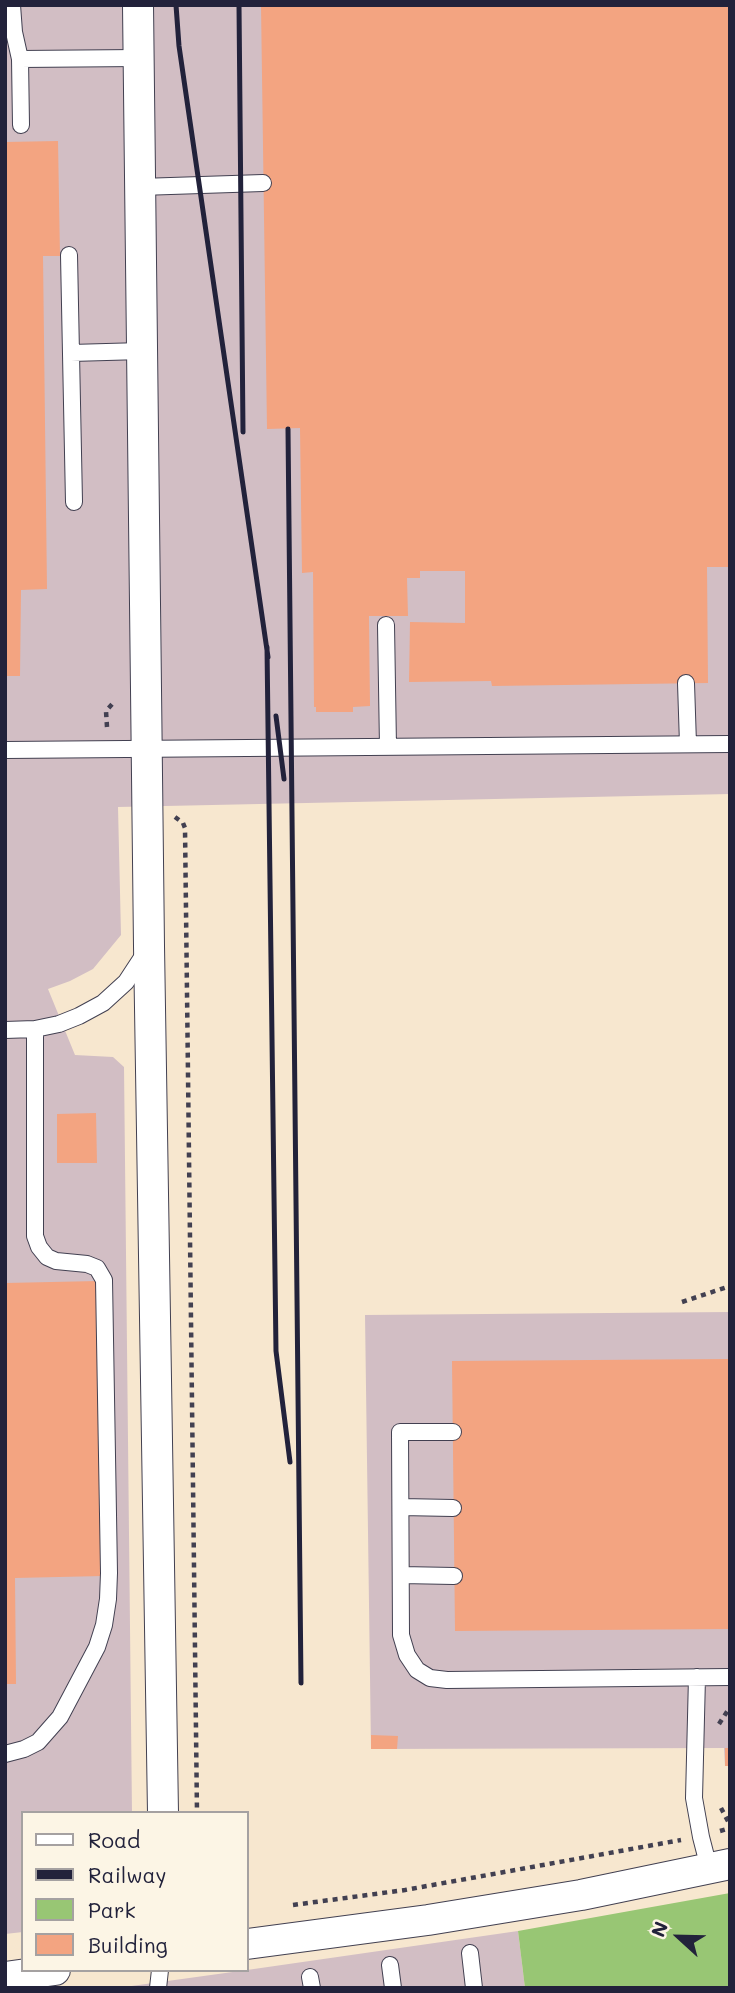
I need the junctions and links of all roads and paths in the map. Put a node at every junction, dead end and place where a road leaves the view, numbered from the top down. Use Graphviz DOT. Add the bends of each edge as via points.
graph roads {
  1 [pos="12,5"];
  2 [pos="138,5"];
  3 [pos="138,58"];
  4 [pos="20,59"];
  5 [pos="21,125"];
  6 [pos="263,183"];
  7 [pos="140,187"];
  8 [pos="69,255"];
  9 [pos="142,351"];
  10 [pos="71,353"];
  11 [pos="74,502"];
  12 [pos="386,625"];
  13 [pos="686,684"];
  14 [pos="688,744"];
  15 [pos="730,744"];
  16 [pos="388,747"];
  17 [pos="5,750"];
  18 [pos="146,750"];
  19 [pos="147,814"];
  20 [pos="149,946"];
  21 [pos="34,1028"];
  22 [pos="5,1030"];
  23 [pos="730,1286"];
  24 [pos="682,1302"];
  25 [pos="453,1432"];
  26 [pos="401,1507"];
  27 [pos="453,1508"];
  28 [pos="401,1575"];
  29 [pos="454,1576"];
  30 [pos="697,1677"];
  31 [pos="730,1677"];
  32 [pos="5,1754"];
  33 [pos="163,1811"];
  34 [pos="197,1811"];
  35 [pos="701,1837"];
  36 [pos="719,1866"];
  37 [pos="283,1906"];
  38 [pos="248,1944"];
  39 [pos="470,1953"];
  40 [pos="390,1965"];
  41 [pos="41,1972"];
  42 [pos="5,1977"];
  43 [pos="393,1988"];
  44 [pos="474,1988"];
  1 -- 4 [label="lane"];
  2 -- 3 [label="street"];
  3 -- 4 [label="lane"];
  3 -- 7 [label="street"];
  4 -- 5 [label="lane"];
  6 -- 7 [label="lane"];
  7 -- 9 [label="street"];
  8 -- 10 [label="lane"];
  9 -- 10 [label="lane"];
  9 -- 18 [label="street"];
  10 -- 11 [label="lane"];
  12 -- 16 [label="lane"];
  13 -- 14 [label="lane"];
  14 -- 15 [label="lane"];
  14 -- 16 [label="lane"];
  16 -- 18 [label="lane"];
  17 -- 18 [label="lane"];
  18 -- 19 [label="street"];
  19 -- 20 [label="street"];
  19 -- 34 [label="path" via="174,816 185,828"];
  20 -- 21 [label="lane" via="126,982 103,1003 59,1024"];
  20 -- 33 [label="street"];
  21 -- 22 [label="lane"];
  21 -- 32 [label="lane" via="35,1236 47,1256 97,1268 104,1279 109,1573 97,1647 60,1717 38,1742"];
  23 -- 24 [label="path"];
  25 -- 26 [label="lane" via="400,1432"];
  26 -- 27 [label="lane"];
  26 -- 28 [label="lane"];
  28 -- 29 [label="lane"];
  28 -- 30 [label="lane" via="401,1635 417,1670 430,1678"];
  30 -- 31 [label="lane"];
  30 -- 35 [label="lane" via="693,1777"];
  35 -- 36 [label="lane"];
  35 -- 37 [label="path"];
  36 -- 38 [label="street" via="581,1895"];
  39 -- 44 [label="lane"];
  40 -- 43 [label="lane"];
  41 -- 42 [label="street"];
}
